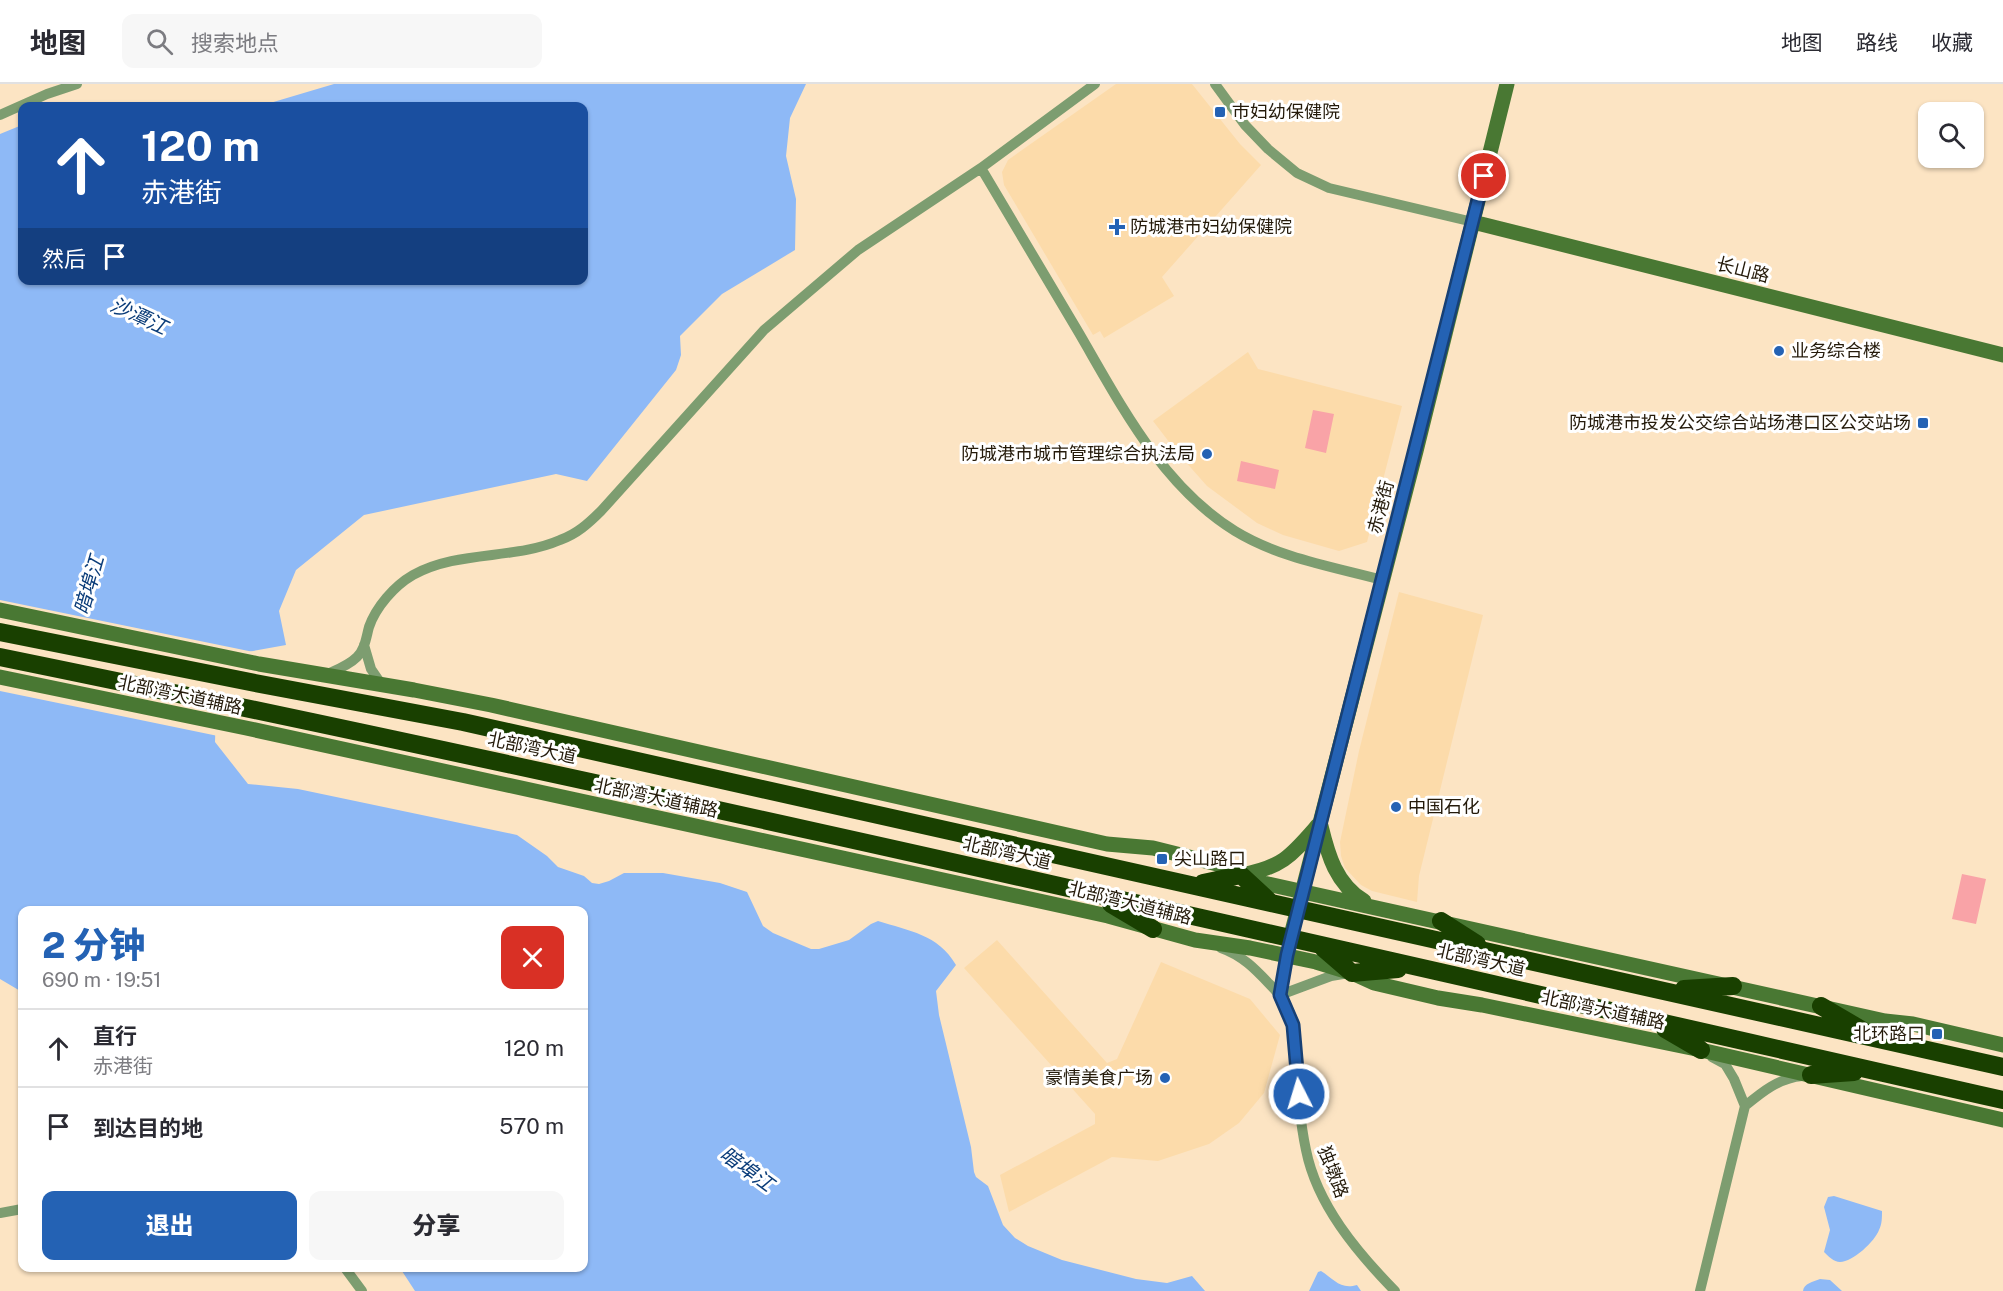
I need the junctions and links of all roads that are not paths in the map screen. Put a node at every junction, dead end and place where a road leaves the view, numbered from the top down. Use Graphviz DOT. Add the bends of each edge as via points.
graph roads {
  1 [pos="77,84"];
  2 [pos="1095,84"];
  3 [pos="1215,84"];
  4 [pos="1507,84"];
  5 [pos="29,102"];
  6 [pos="18,107"];
  7 [pos="0,115"];
  8 [pos="981,168"];
  9 [pos="1473,222"];
  10 [pos="2003,355"];
  11 [pos="1382,580"];
  12 [pos="0,610"];
  13 [pos="0,632"];
  14 [pos="364,645"];
  15 [pos="0,657"];
  16 [pos="322,676"];
  17 [pos="0,677"];
  18 [pos="382,685"];
  19 [pos="1320,823"];
  20 [pos="1241,875"];
  21 [pos="1195,885"];
  22 [pos="1302,890"];
  23 [pos="1097,895"];
  24 [pos="1270,902"];
  25 [pos="1373,906"];
  26 [pos="1298,908"];
  27 [pos="1441,921"];
  28 [pos="1153,929"];
  29 [pos="1195,940"];
  30 [pos="1319,945"];
  31 [pos="1288,947"];
  32 [pos="1488,951"];
  33 [pos="1416,967"];
  34 [pos="1352,973"];
  35 [pos="1733,986"];
  36 [pos="1662,990"];
  37 [pos="1280,995"];
  38 [pos="1821,1006"];
  39 [pos="1650,1020"];
  40 [pos="1877,1039"];
  41 [pos="2003,1045"];
  42 [pos="1701,1050"];
  43 [pos="2003,1053"];
  44 [pos="1960,1058"];
  45 [pos="2003,1067"];
  46 [pos="1872,1070"];
  47 [pos="1810,1075"];
  48 [pos="2003,1100"];
  49 [pos="1745,1106"];
  50 [pos="2003,1120"];
  51 [pos="18,1210"];
  52 [pos="0,1213"];
  53 [pos="348,1272"];
  54 [pos="362,1291"];
  55 [pos="1395,1291"];
  56 [pos="1700,1291"];
  1 -- 5 [label="street"];
  2 -- 8 [label="street"];
  3 -- 9 [label="street" via="1245,125 1297,173 1329,188"];
  4 -- 9 [label="main road, 赤港街"];
  6 -- 7 [label="street"];
  8 -- 11 [label="street" via="1137,433 1192,499 1235,531 1265,546"];
  8 -- 14 [label="street" via="858,250 764,330 584,528 532,548 433,566 412,576 380,606"];
  9 -- 10 [label="main road, 长山路"];
  9 -- 11 [label="main road, 赤港街"];
  11 -- 19 [label="main road, 赤港街"];
  12 -- 16 [label="main road"];
  13 -- 21 [label="highway, 北部湾大道" via="463,722"];
  14 -- 16 [label="street" via="351,662"];
  14 -- 18 [label="street" via="371,669"];
  15 -- 23 [label="highway, 北部湾大道" via="250,708"];
  16 -- 18 [label="main road"];
  17 -- 28 [label="main road, 北部湾大道辅路" via="1108,916"];
  18 -- 20 [label="main road" via="502,707 1107,844 1153,848 1217,864"];
  19 -- 20 [label="main road" via="1292,855 1274,866"];
  19 -- 22 [label="main road, 赤港街"];
  19 -- 25 [label="main road" via="1329,857 1341,881"];
  20 -- 21 [label="highway"];
  20 -- 22 [label="main road"];
  20 -- 24 [label="highway"];
  21 -- 24 [label="highway, 北部湾大道"];
  22 -- 25 [label="main road"];
  22 -- 26 [label="main road, 赤港街"];
  23 -- 28 [label="highway"];
  23 -- 31 [label="highway, 北部湾大道"];
  24 -- 26 [label="highway, 北部湾大道"];
  25 -- 27 [label="main road"];
  26 -- 31 [label="main road, 赤港街"];
  26 -- 32 [label="highway, 北部湾大道"];
  27 -- 32 [label="highway"];
  27 -- 35 [label="main road"];
  28 -- 29 [label="main road, 北部湾大道辅路"];
  29 -- 31 [label="main road, 北部湾大道辅路"];
  29 -- 37 [label="street" via="1232,952 1250,963"];
  30 -- 31 [label="highway, 北部湾大道"];
  30 -- 33 [label="highway, 北部湾大道"];
  30 -- 34 [label="highway"];
  31 -- 34 [label="main road, 北部湾大道辅路"];
  31 -- 37 [label="street"];
  32 -- 36 [label="highway, 北部湾大道"];
  33 -- 34 [label="highway"];
  33 -- 39 [label="highway, 北部湾大道"];
  34 -- 37 [label="street" via="1331,976"];
  34 -- 42 [label="main road, 北部湾大道辅路" via="1438,998"];
  35 -- 36 [label="highway"];
  35 -- 38 [label="main road"];
  36 -- 40 [label="highway, 北部湾大道"];
  37 -- 55 [label="street, 独墩路" via="1293,1025 1300,1117 1318,1187 1334,1217"];
  38 -- 40 [label="highway"];
  38 -- 41 [label="main road"];
  39 -- 42 [label="highway"];
  39 -- 46 [label="highway, 北部湾大道"];
  40 -- 44 [label="highway, 北部湾大道"];
  42 -- 47 [label="main road, 北部湾大道辅路"];
  42 -- 49 [label="street" via="1725,1064"];
  43 -- 44 [label="highway"];
  44 -- 45 [label="highway, 北部湾大道"];
  46 -- 47 [label="highway"];
  46 -- 48 [label="highway, 北部湾大道"];
  47 -- 49 [label="street" via="1791,1077"];
  47 -- 50 [label="main road, 北部湾大道辅路"];
  49 -- 56 [label="street"];
  51 -- 52 [label="street"];
  53 -- 54 [label="street"];
}
